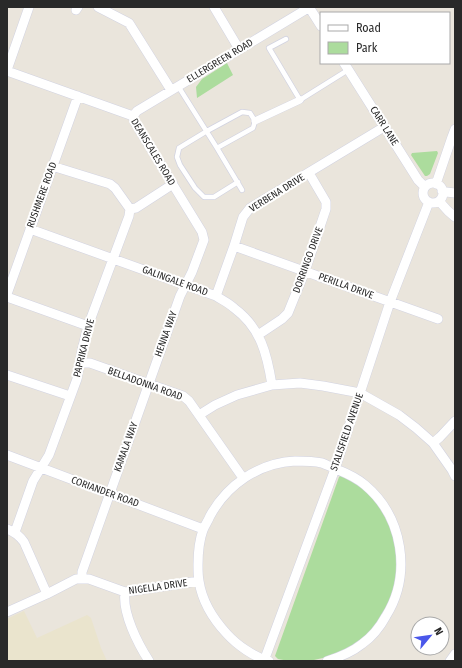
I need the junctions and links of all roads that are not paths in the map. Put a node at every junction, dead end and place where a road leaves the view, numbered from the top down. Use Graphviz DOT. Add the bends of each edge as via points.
graph roads {
  1 [pos="29,7"];
  2 [pos="98,7"];
  3 [pos="214,7"];
  4 [pos="310,7"];
  5 [pos="320,24"];
  6 [pos="286,39"];
  7 [pos="239,49"];
  8 [pos="346,66"];
  9 [pos="7,70"];
  10 [pos="175,88"];
  11 [pos="78,96"];
  12 [pos="300,100"];
  13 [pos="133,116"];
  14 [pos="255,121"];
  15 [pos="384,127"];
  16 [pos="455,129"];
  17 [pos="207,131"];
  18 [pos="218,148"];
  19 [pos="52,166"];
  20 [pos="309,173"];
  21 [pos="238,182"];
  22 [pos="173,184"];
  23 [pos="425,187"];
  24 [pos="439,187"];
  25 [pos="242,190"];
  26 [pos="455,192"];
  27 [pos="439,201"];
  28 [pos="429,202"];
  29 [pos="130,209"];
  30 [pos="455,217"];
  31 [pos="30,229"];
  32 [pos="234,246"];
  33 [pos="113,259"];
  34 [pos="305,271"];
  35 [pos="186,285"];
  36 [pos="7,294"];
  37 [pos="216,296"];
  38 [pos="7,297"];
  39 [pos="390,302"];
  40 [pos="438,319"];
  41 [pos="88,326"];
  42 [pos="258,335"];
  43 [pos="80,363"];
  44 [pos="7,374"];
  45 [pos="148,384"];
  46 [pos="272,385"];
  47 [pos="360,393"];
  48 [pos="70,396"];
  49 [pos="199,415"];
  50 [pos="455,421"];
  51 [pos="433,443"];
  52 [pos="7,455"];
  53 [pos="40,468"];
  54 [pos="334,469"];
  55 [pos="455,476"];
  56 [pos="243,478"];
  57 [pos="109,494"];
  58 [pos="203,529"];
  59 [pos="11,531"];
  60 [pos="82,578"];
  61 [pos="199,581"];
  62 [pos="125,592"];
  63 [pos="47,594"];
  64 [pos="7,612"];
  65 [pos="455,654"];
  66 [pos="150,661"];
  67 [pos="266,661"];
  68 [pos="327,661"];
  69 [pos="450,661"];
  1 -- 9 [label="street"];
  2 -- 10 [label="street" via="130,23"];
  3 -- 7 [label="street"];
  4 -- 5 [label="street"];
  4 -- 7 [label="street, ELLERGREEN ROAD"];
  6 -- 12 [label="lane" via="269,48"];
  7 -- 10 [label="street, ELLERGREEN ROAD"];
  8 -- 12 [label="lane"];
  8 -- 15 [label="street, CARR LANE"];
  9 -- 11 [label="street, DEANSCALES ROAD"];
  10 -- 13 [label="street, ELLERGREEN ROAD" via="136,111"];
  10 -- 17 [label="lane"];
  11 -- 13 [label="street, DEANSCALES ROAD"];
  11 -- 19 [label="street, RUSHMERE ROAD"];
  12 -- 14 [label="street"];
  13 -- 22 [label="street, DEANSCALES ROAD"];
  14 -- 17 [label="lane" via="250,112 242,112"];
  14 -- 18 [label="lane" via="253,128"];
  15 -- 20 [label="street, VERBENA DRIVE"];
  15 -- 23 [label="street, CARR LANE"];
  16 -- 24 [label="street"];
  17 -- 18 [label="lane"];
  17 -- 21 [label="lane" via="179,148 177,156 180,165 194,188 204,197 214,197"];
  18 -- 21 [label="lane"];
  19 -- 29 [label="street" via="110,184"];
  19 -- 31 [label="street, RUSHMERE ROAD"];
  20 -- 32 [label="street, VERBENA DRIVE" via="250,208 243,217"];
  20 -- 34 [label="street, DORRINGO DRIVE" via="326,202 326,210"];
  21 -- 25 [label="lane"];
  22 -- 29 [label="street" via="136,208"];
  22 -- 35 [label="street, DEANSCALES ROAD" via="202,232 204,240"];
  23 -- 24 [label="street" via="430,184"];
  23 -- 28 [label="street" via="424,197"];
  24 -- 26 [label="street" via="446,192"];
  24 -- 27 [label="street" via="442,196"];
  27 -- 28 [label="street"];
  27 -- 30 [label="street"];
  28 -- 39 [label="street, STALISFIELD AVENUE"];
  29 -- 33 [label="street, PAPRIKA DRIVE"];
  31 -- 33 [label="street, GALINGALE ROAD"];
  31 -- 36 [label="street, RUSHMERE ROAD"];
  32 -- 34 [label="street, PERILLA DRIVE"];
  32 -- 37 [label="street, VERBENA DRIVE"];
  33 -- 35 [label="street, GALINGALE ROAD"];
  33 -- 41 [label="street, PAPRIKA DRIVE"];
  34 -- 39 [label="street, PERILLA DRIVE"];
  34 -- 42 [label="street, DORRINGO DRIVE" via="288,313"];
  35 -- 37 [label="street, GALINGALE ROAD"];
  35 -- 45 [label="street, HENNA WAY"];
  37 -- 42 [label="street, GALINGALE ROAD" via="250,322"];
  38 -- 41 [label="street"];
  39 -- 40 [label="street, PERILLA DRIVE"];
  39 -- 47 [label="street, STALISFIELD AVENUE"];
  41 -- 43 [label="street, PAPRIKA DRIVE"];
  42 -- 46 [label="street, GALINGALE ROAD" via="265,351"];
  43 -- 45 [label="street, BELLADONNA ROAD" via="90,363"];
  43 -- 48 [label="street, PAPRIKA DRIVE"];
  44 -- 48 [label="street"];
  45 -- 49 [label="street, BELLADONNA ROAD" via="183,396"];
  45 -- 57 [label="street, KAMALA WAY"];
  46 -- 47 [label="street" via="300,383"];
  46 -- 49 [label="street" via="237,395"];
  47 -- 51 [label="street" via="399,415"];
  47 -- 54 [label="street, STALISFIELD AVENUE"];
  48 -- 53 [label="street, PAPRIKA DRIVE" via="49,455"];
  49 -- 56 [label="street, BELLADONNA ROAD"];
  50 -- 51 [label="street"];
  51 -- 55 [label="street"];
  52 -- 53 [label="street, CORIANDER ROAD"];
  53 -- 57 [label="street, CORIANDER ROAD"];
  53 -- 59 [label="street, PAPRIKA DRIVE"];
  54 -- 56 [label="street" via="309,461 294,461 268,466"];
  54 -- 67 [label="street, STALISFIELD AVENUE"];
  54 -- 68 [label="street" via="364,484 384,506 398,538 401,571 390,610 374,633 352,650"];
  56 -- 58 [label="street" via="222,497"];
  57 -- 58 [label="street, CORIANDER ROAD"];
  57 -- 60 [label="street, KAMALA WAY"];
  58 -- 61 [label="street" via="198,553"];
  59 -- 63 [label="street" via="24,542"];
  60 -- 62 [label="street, NIGELLA DRIVE"];
  60 -- 63 [label="street"];
  61 -- 62 [label="street, NIGELLA DRIVE"];
  61 -- 67 [label="street" via="211,613 230,638"];
  62 -- 66 [label="street" via="124,600 130,622"];
  63 -- 64 [label="street"];
  65 -- 69 [label="street"];
}
